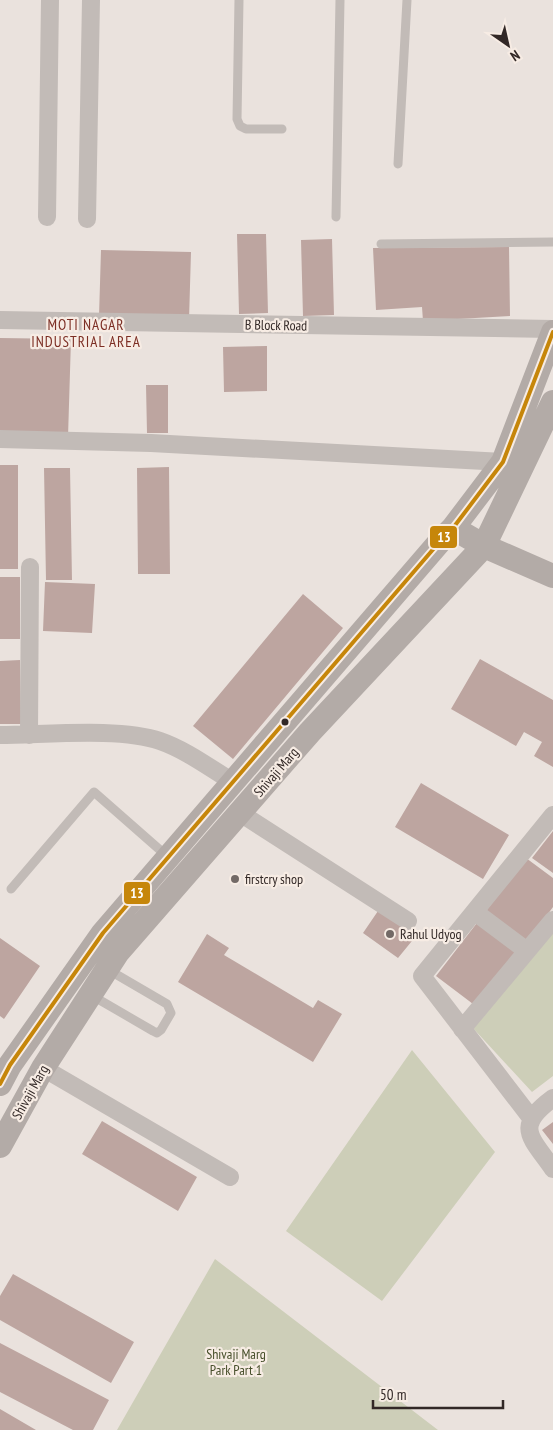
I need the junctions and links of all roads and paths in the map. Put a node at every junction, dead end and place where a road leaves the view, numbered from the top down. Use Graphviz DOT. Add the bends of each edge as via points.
graph roads {
  1 [pos="50,0"];
  2 [pos="91,0"];
  3 [pos="239,0"];
  4 [pos="340,0"];
  5 [pos="407,0"];
  6 [pos="282,129"];
  7 [pos="398,164"];
  8 [pos="47,217"];
  9 [pos="336,217"];
  10 [pos="87,219"];
  11 [pos="553,242"];
  12 [pos="380,244"];
  13 [pos="0,320"];
  14 [pos="553,330"];
  15 [pos="553,402"];
  16 [pos="0,440"];
  17 [pos="503,462"];
  18 [pos="453,528"];
  19 [pos="484,546"];
  20 [pos="30,567"];
  21 [pos="553,576"];
  22 [pos="0,735"];
  23 [pos="29,735"];
  24 [pos="233,782"];
  25 [pos="240,813"];
  26 [pos="553,815"];
  27 [pos="169,857"];
  28 [pos="11,889"];
  29 [pos="474,912"];
  30 [pos="553,920"];
  31 [pos="408,921"];
  32 [pos="527,951"];
  33 [pos="107,969"];
  34 [pos="90,995"];
  35 [pos="462,1029"];
  36 [pos="43,1068"];
  37 [pos="0,1084"];
  38 [pos="553,1098"];
  39 [pos="530,1118"];
  40 [pos="1,1144"];
  41 [pos="553,1169"];
  42 [pos="230,1177"];
  1 -- 8 [label="street"];
  2 -- 10 [label="street"];
  3 -- 6 [label="lane" via="237,119 246,129"];
  4 -- 9 [label="lane"];
  5 -- 7 [label="lane"];
  11 -- 12 [label="lane"];
  13 -- 14 [label="street, B Block Road"];
  14 -- 17 [label="main road, Shivaji Marg"];
  15 -- 19 [label="main road, Shivaji Marg"];
  16 -- 17 [label="street" via="151,443"];
  17 -- 18 [label="main road, Shivaji Marg"];
  18 -- 19 [label="main road"];
  18 -- 24 [label="main road, Shivaji Marg"];
  19 -- 21 [label="main road"];
  19 -- 25 [label="main road, Shivaji Marg" via="310,732"];
  20 -- 23 [label="street"];
  22 -- 23 [label="street"];
  23 -- 24 [label="street" via="145,737 174,747"];
  24 -- 27 [label="main road, Shivaji Marg"];
  25 -- 31 [label="street"];
  25 -- 33 [label="main road, Shivaji Marg" via="118,952"];
  26 -- 29 [label="street"];
  27 -- 28 [label="lane" via="94,792"];
  27 -- 37 [label="main road, Shivaji Marg" via="103,933"];
  29 -- 32 [label="street"];
  29 -- 35 [label="street" via="422,976"];
  30 -- 32 [label="street"];
  32 -- 35 [label="street"];
  33 -- 34 [label="main road, Shivaji Marg"];
  33 -- 34 [label="lane" via="167,1004 171,1013 161,1030 157,1033"];
  34 -- 36 [label="main road, Shivaji Marg"];
  35 -- 39 [label="street"];
  36 -- 40 [label="main road, Shivaji Marg"];
  36 -- 42 [label="street"];
  38 -- 39 [label="street"];
  39 -- 41 [label="street" via="530,1136"];
}
